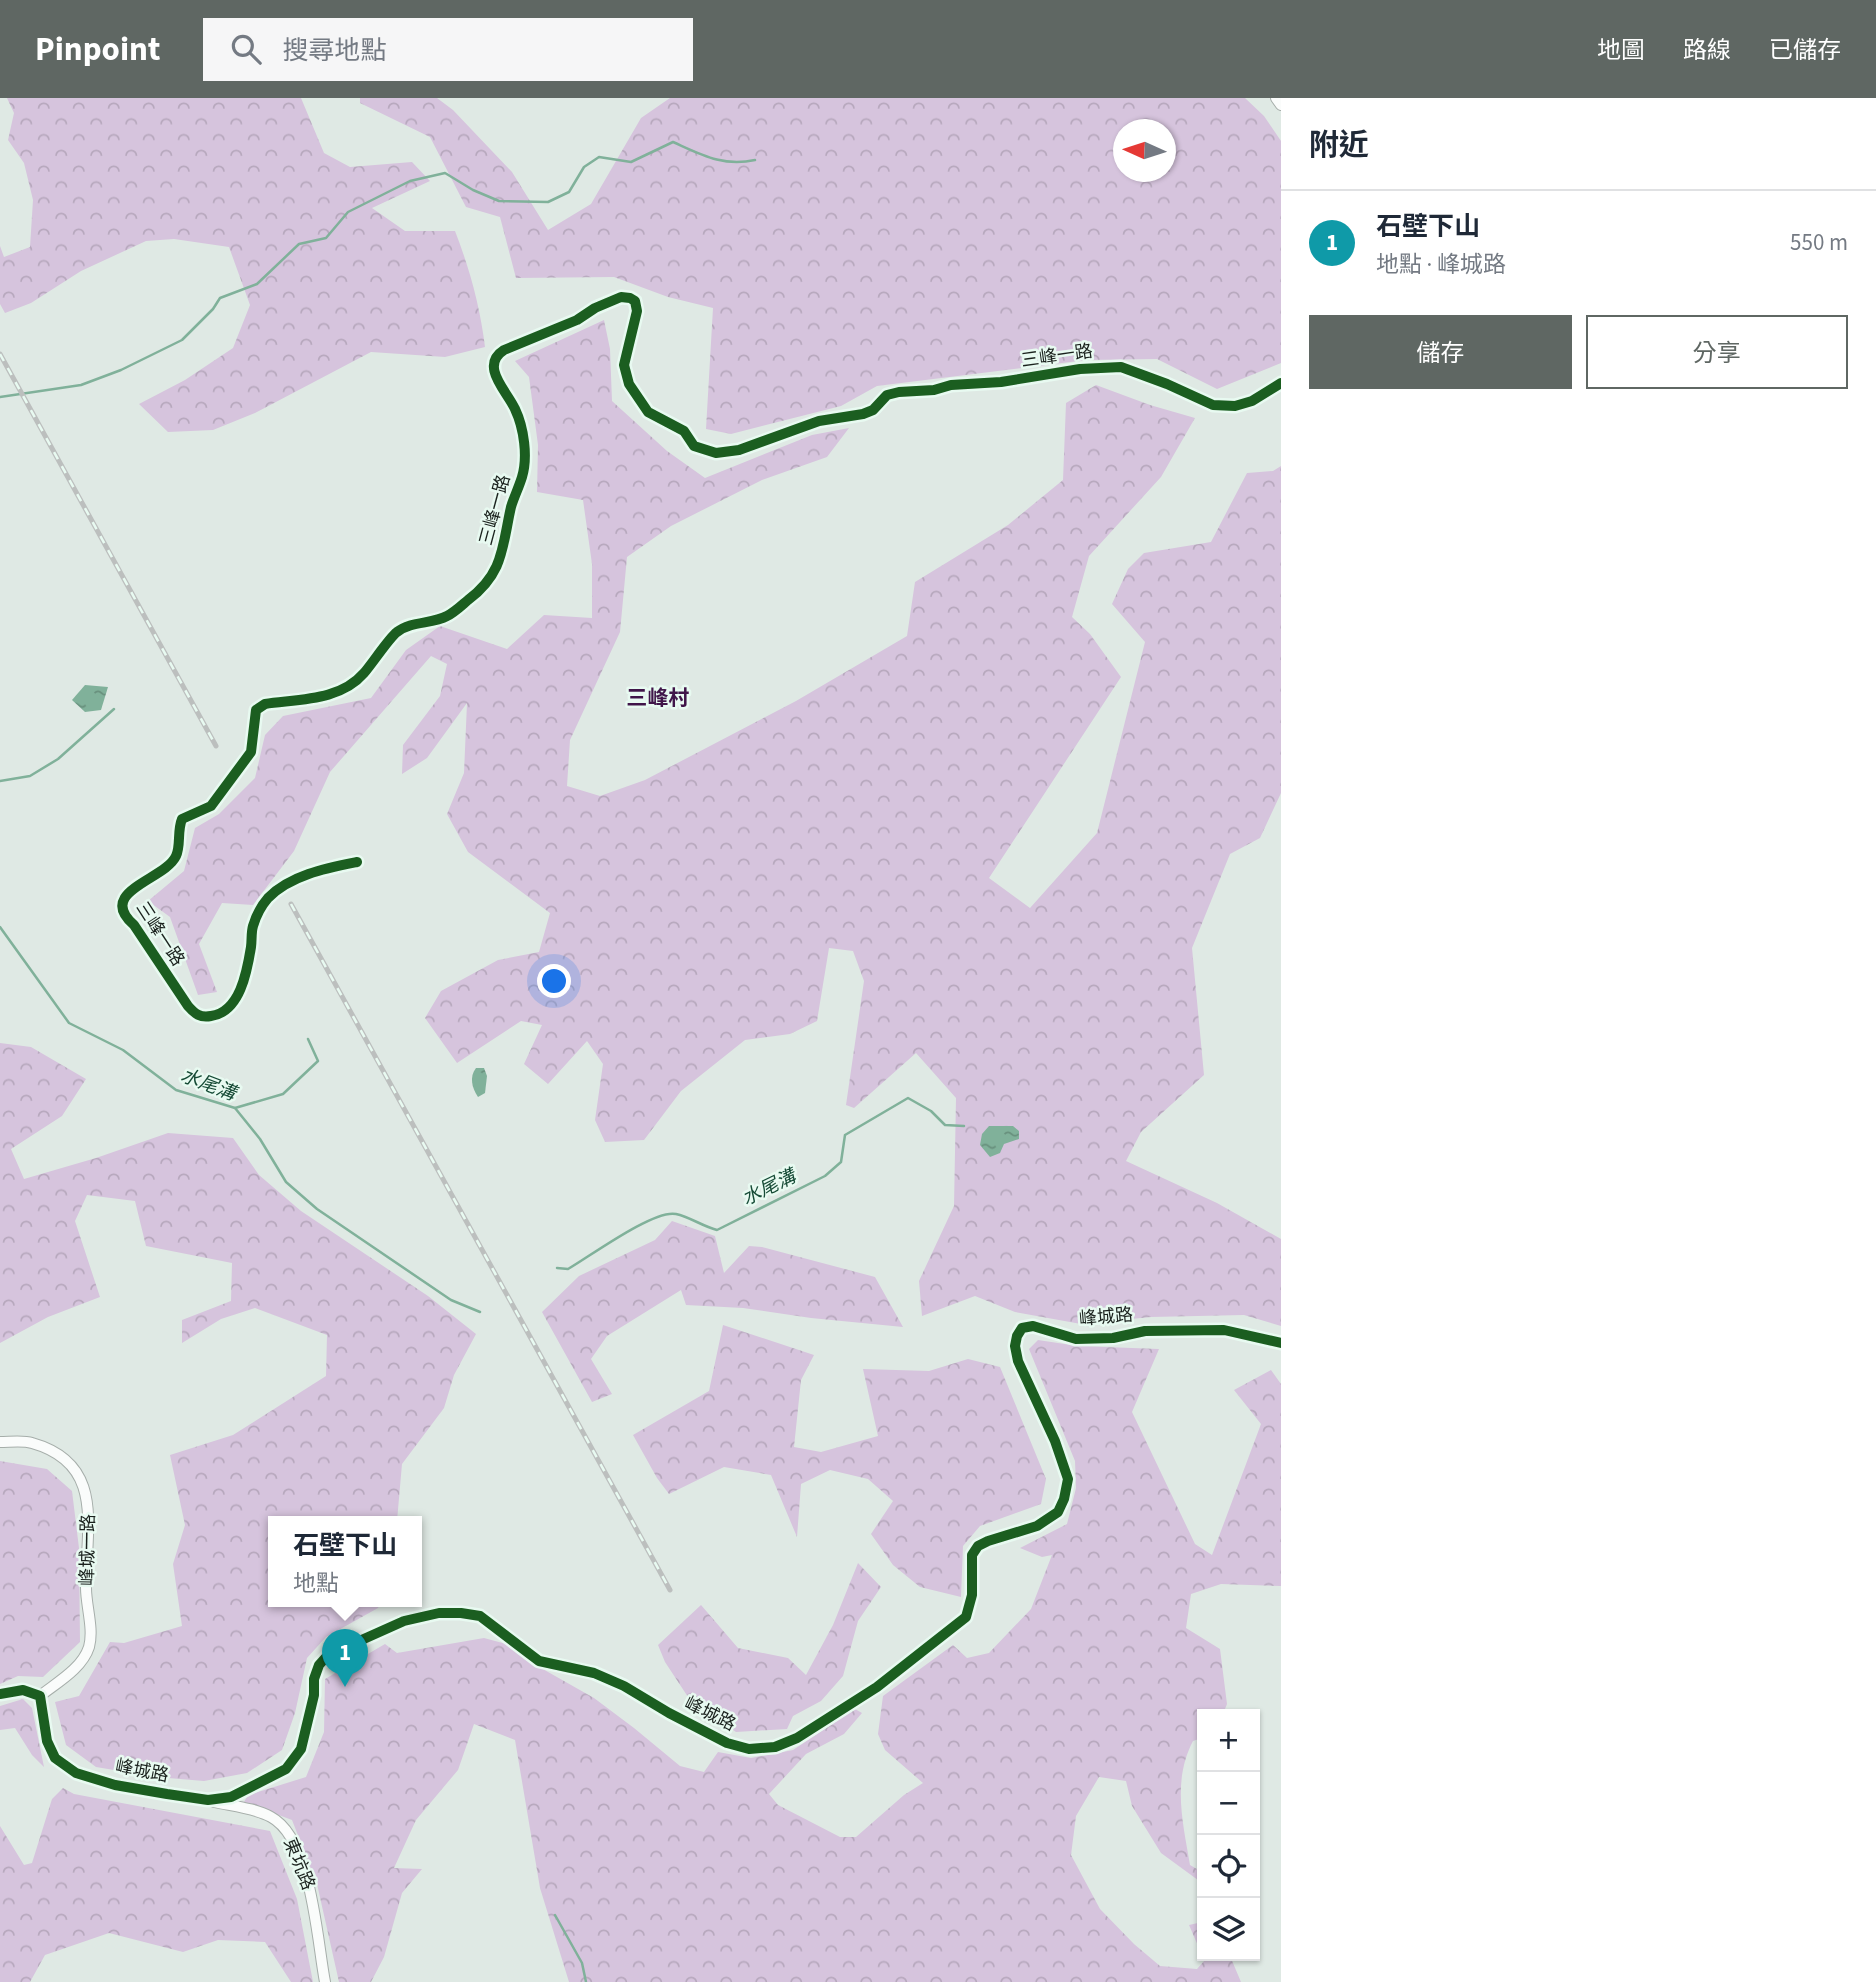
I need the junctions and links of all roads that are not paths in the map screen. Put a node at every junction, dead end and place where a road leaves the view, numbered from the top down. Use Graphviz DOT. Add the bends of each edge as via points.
graph roads {
  1 [pos="1276,98"];
  2 [pos="1281,105"];
  3 [pos="1281,383"];
  4 [pos="357,862"];
  5 [pos="1281,1343"];
  6 [pos="0,1442"];
  7 [pos="0,1694"];
  8 [pos="40,1696"];
  9 [pos="208,1800"];
  10 [pos="325,1982"];
  1 -- 2 [label="street"];
  3 -- 4 [label="street, 三峰一路" via="1252,401 1213,405 1121,367 1080,369 899,392 887,395 863,414 819,421 739,450 716,453 694,446 684,431 648,412 629,384 624,365 637,311 630,298 621,297 504,350 493,364 515,409 524,454 523,474 495,572 483,589 447,616 395,633 347,688 265,704 256,710 251,752 211,806 182,819 177,855 169,866 126,896 124,917 195,1015 215,1016 228,1011 235,1001 246,971 252,928 267,899 312,873"];
  5 -- 9 [label="street, 峰城路" via="1224,1330 1145,1331 1076,1339 1033,1326 1022,1328 1015,1346 1018,1361 1068,1479 1058,1512 1037,1526 978,1546 972,1555 972,1595 966,1616 877,1687 797,1738 775,1747 749,1749 727,1743 624,1686 594,1673 539,1661 480,1616 439,1613 404,1621 328,1655 314,1679 301,1749 286,1769 231,1797"];
  6 -- 8 [label="street, 峰城一路" via="31,1442 58,1454 74,1466 89,1502 88,1648 80,1662"];
  7 -- 8 [label="street" via="23,1689"];
  8 -- 9 [label="street, 峰城路" via="47,1741 55,1758 76,1773 116,1785"];
  9 -- 10 [label="street, 東坑路" via="273,1818 288,1833 314,1902"];
}
